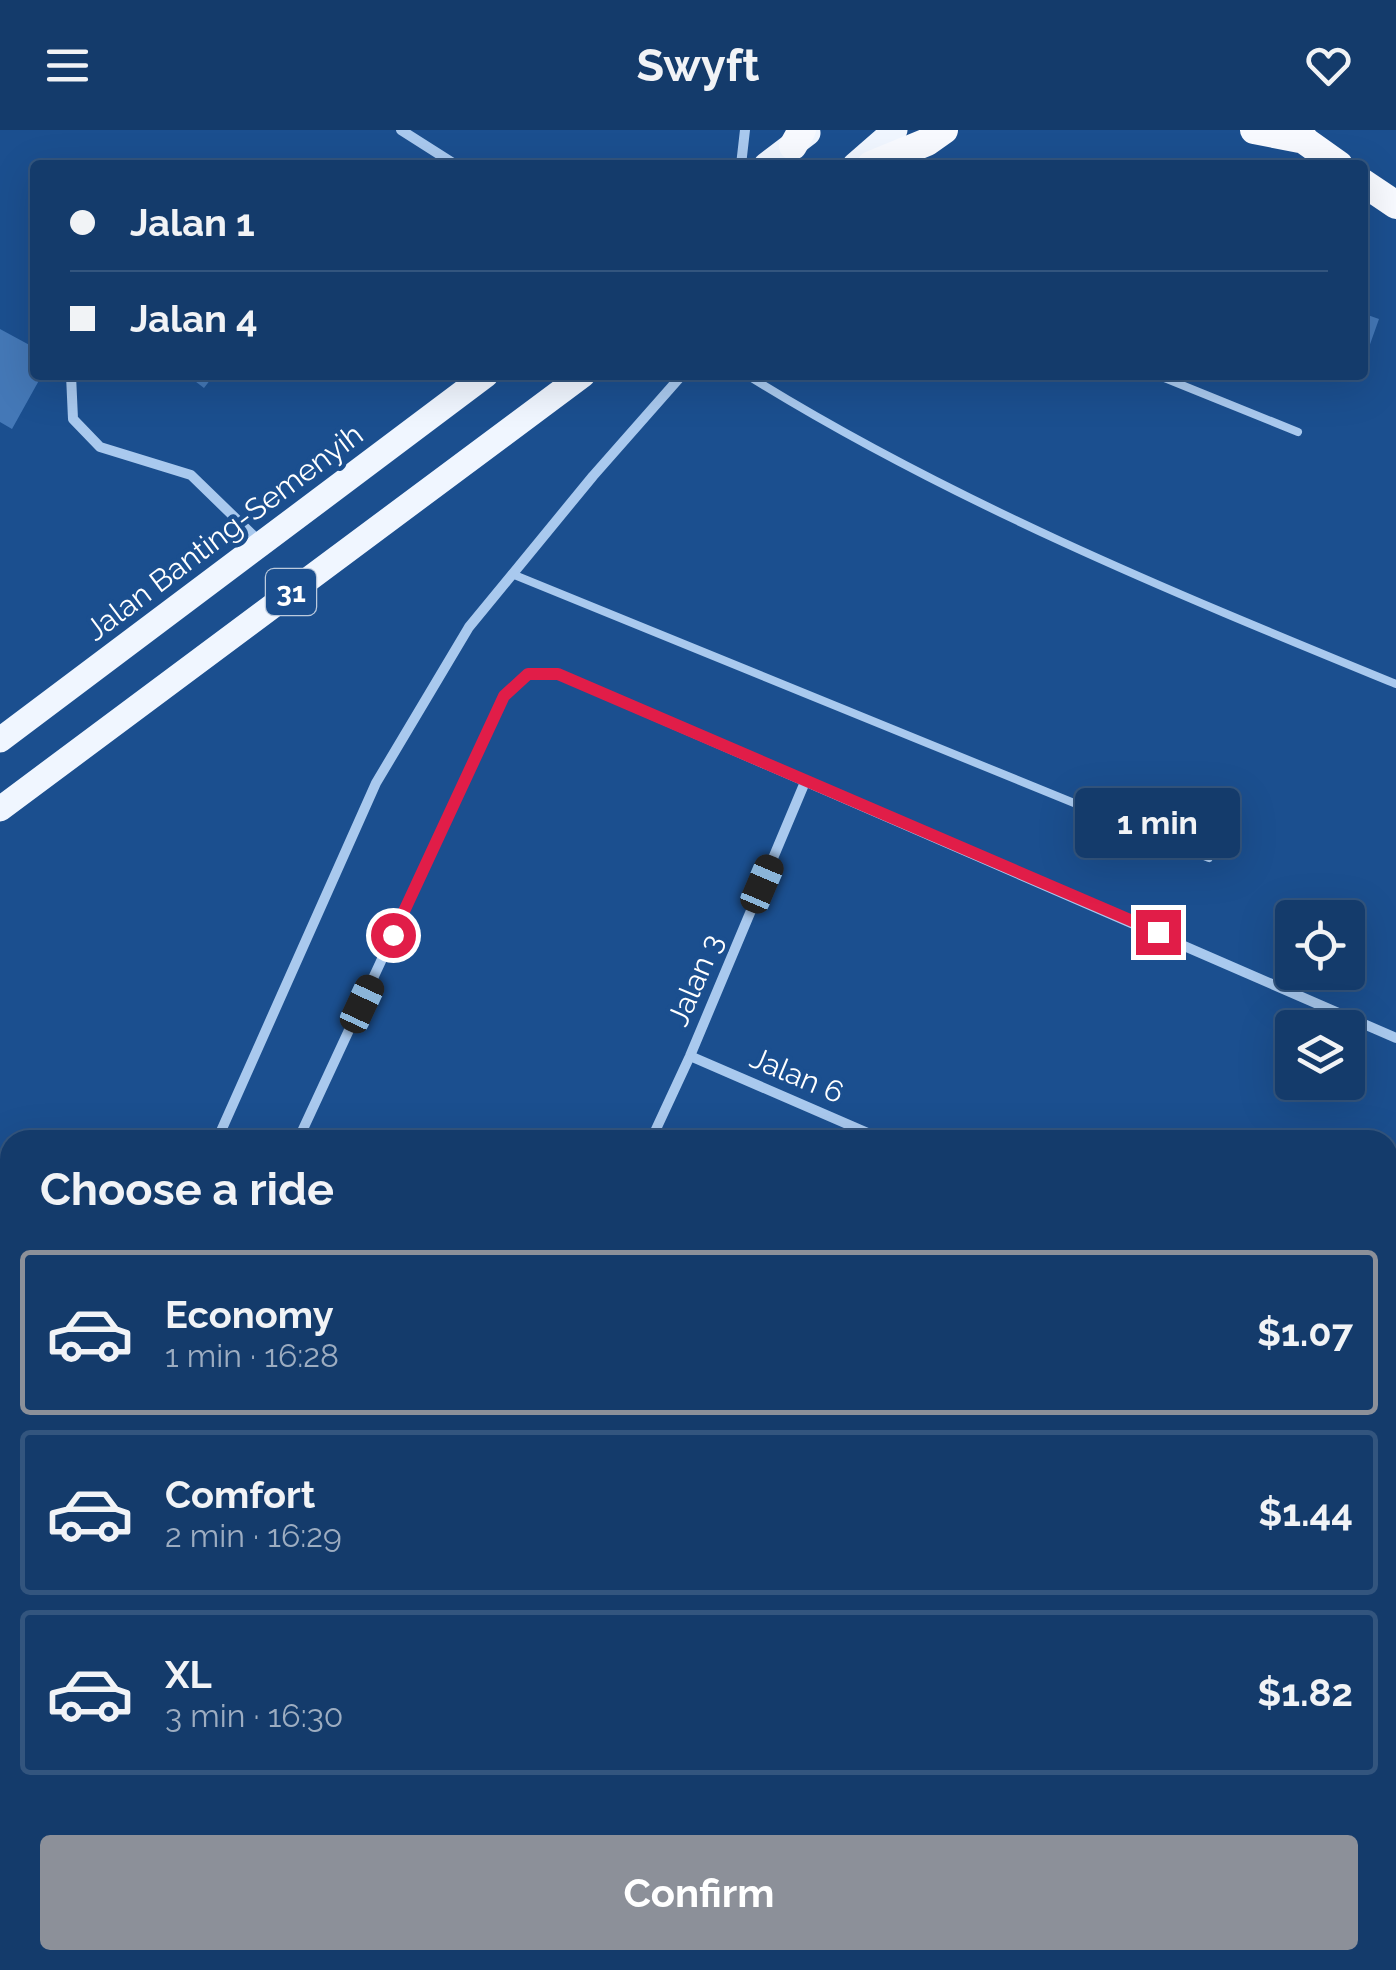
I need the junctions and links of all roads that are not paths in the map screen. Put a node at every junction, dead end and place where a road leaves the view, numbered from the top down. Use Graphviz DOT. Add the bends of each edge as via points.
graph roads {
  1 [pos="401,130"];
  2 [pos="745,130"];
  3 [pos="895,130"];
  4 [pos="944,130"];
  5 [pos="1254,130"];
  6 [pos="802,135"];
  7 [pos="1297,135"];
  8 [pos="448,160"];
  9 [pos="742,160"];
  10 [pos="772,160"];
  11 [pos="861,160"];
  12 [pos="883,160"];
  13 [pos="1332,160"];
  14 [pos="1368,186"];
  15 [pos="1396,206"];
  16 [pos="71,380"];
  17 [pos="479,380"];
  18 [pos="576,380"];
  19 [pos="678,380"];
  20 [pos="754,380"];
  21 [pos="1169,380"];
  22 [pos="1298,432"];
  23 [pos="262,544"];
  24 [pos="512,574"];
  25 [pos="1396,684"];
  26 [pos="0,740"];
  27 [pos="805,782"];
  28 [pos="0,809"];
  29 [pos="1209,858"];
  30 [pos="1396,1038"];
  31 [pos="690,1056"];
  32 [pos="221,1130"];
  33 [pos="303,1130"];
  34 [pos="656,1130"];
  35 [pos="861,1130"];
  1 -- 8 [label="street"];
  2 -- 9 [label="street"];
  3 -- 11 [label="main road"];
  4 -- 12 [label="highway"];
  5 -- 7 [label="highway"];
  6 -- 10 [label="main road"];
  7 -- 13 [label="highway"];
  14 -- 15 [label="highway"];
  16 -- 23 [label="street" via="73,419 100,447 191,474"];
  17 -- 23 [label="main road, Jalan Banting-Semenyih / 31"];
  18 -- 28 [label="main road, 31"];
  19 -- 24 [label="street"];
  20 -- 25 [label="lane" via="976,503"];
  21 -- 22 [label="lane"];
  23 -- 26 [label="main road, Jalan Banting-Semenyih / 31"];
  24 -- 29 [label="lane"];
  24 -- 32 [label="street" via="469,627 376,783"];
  27 -- 30 [label="street"];
  27 -- 31 [label="street, Jalan 3"];
  27 -- 33 [label="street" via="558,674 528,674 504,696"];
  31 -- 34 [label="street, Jalan 3"];
  31 -- 35 [label="street, Jalan 6"];
}
